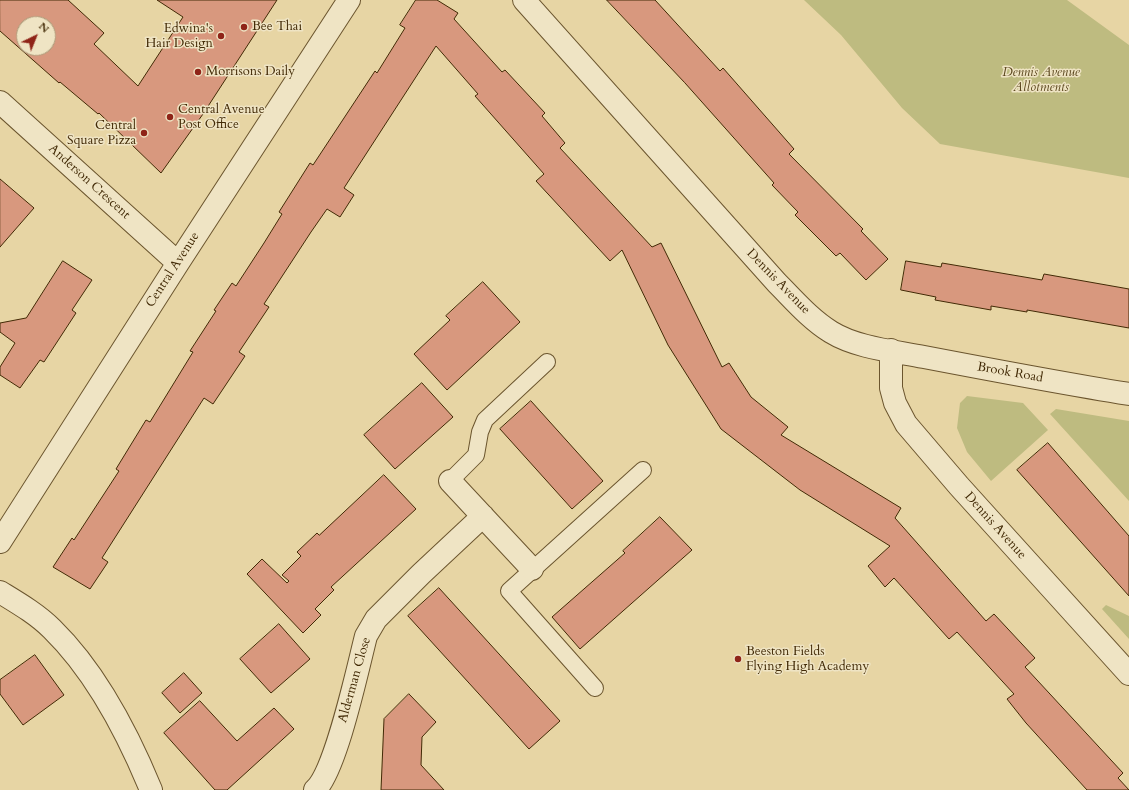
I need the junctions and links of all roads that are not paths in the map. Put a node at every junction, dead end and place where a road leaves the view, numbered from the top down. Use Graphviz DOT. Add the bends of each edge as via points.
graph roads {
  1 [pos="349,0"];
  2 [pos="524,0"];
  3 [pos="0,102"];
  4 [pos="178,263"];
  5 [pos="891,350"];
  6 [pos="547,362"];
  7 [pos="1129,394"];
  8 [pos="643,470"];
  9 [pos="450,481"];
  10 [pos="483,516"];
  11 [pos="0,542"];
  12 [pos="532,570"];
  13 [pos="0,592"];
  14 [pos="1129,674"];
  15 [pos="595,688"];
  16 [pos="317,789"];
  17 [pos="151,790"];
  1 -- 4 [label="street, Central Avenue"];
  2 -- 5 [label="street, Dennis Avenue" via="803,310 831,332 847,339"];
  3 -- 4 [label="street, Anderson Crescent"];
  4 -- 11 [label="street, Central Avenue"];
  5 -- 7 [label="street, Brook Road"];
  5 -- 14 [label="street, Dennis Avenue" via="891,388 895,403 906,424 953,480"];
  6 -- 9 [label="lane" via="485,420 476,455"];
  8 -- 12 [label="lane"];
  9 -- 10 [label="street"];
  10 -- 12 [label="street"];
  10 -- 16 [label="street, Alderman Close" via="376,619 366,636 334,752"];
  12 -- 15 [label="lane" via="509,592"];
  13 -- 17 [label="street" via="52,629 76,658 115,713"];
}
